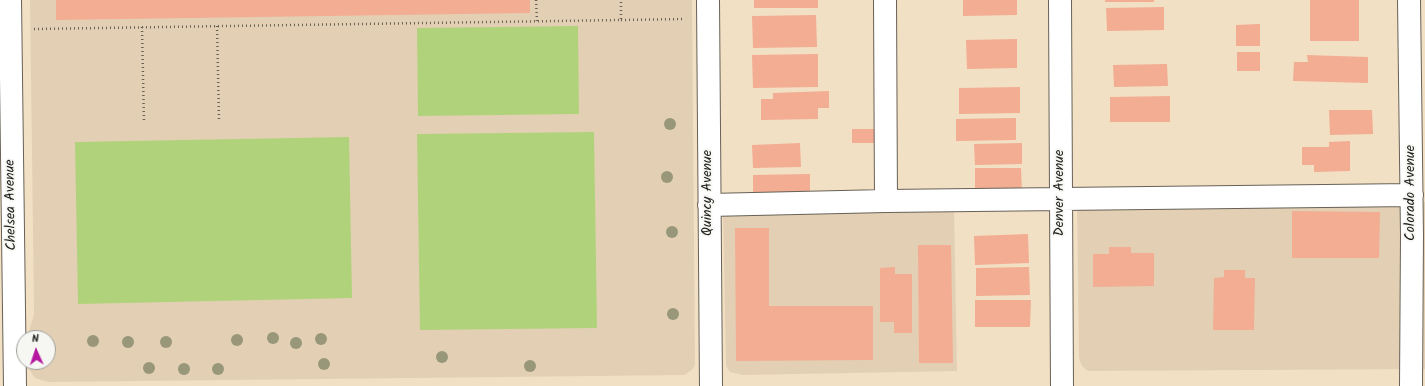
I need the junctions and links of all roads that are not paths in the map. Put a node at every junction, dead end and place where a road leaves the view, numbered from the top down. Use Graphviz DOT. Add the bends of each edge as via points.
graph roads {
  1 [pos="10,0"];
  2 [pos="885,0"];
  3 [pos="1060,0"];
  4 [pos="1409,0"];
  5 [pos="708,9"];
  6 [pos="1412,195"];
  7 [pos="1062,199"];
  8 [pos="886,201"];
  9 [pos="709,204"];
  10 [pos="6,237"];
  11 [pos="15,386"];
  12 [pos="711,386"];
  13 [pos="1062,386"];
  14 [pos="1411,386"];
  1 -- 10 [label="street, Chelsea Avenue"];
  2 -- 8 [label="street"];
  3 -- 7 [label="street, Denver Avenue"];
  4 -- 6 [label="street, Colorado Avenue"];
  5 -- 9 [label="street, Quincy Avenue"];
  6 -- 7 [label="street"];
  6 -- 14 [label="street, Colorado Avenue"];
  7 -- 8 [label="street"];
  7 -- 13 [label="street, Denver Avenue"];
  8 -- 9 [label="street"];
  9 -- 12 [label="street, Quincy Avenue"];
  10 -- 11 [label="street, Chelsea Avenue"];
}
